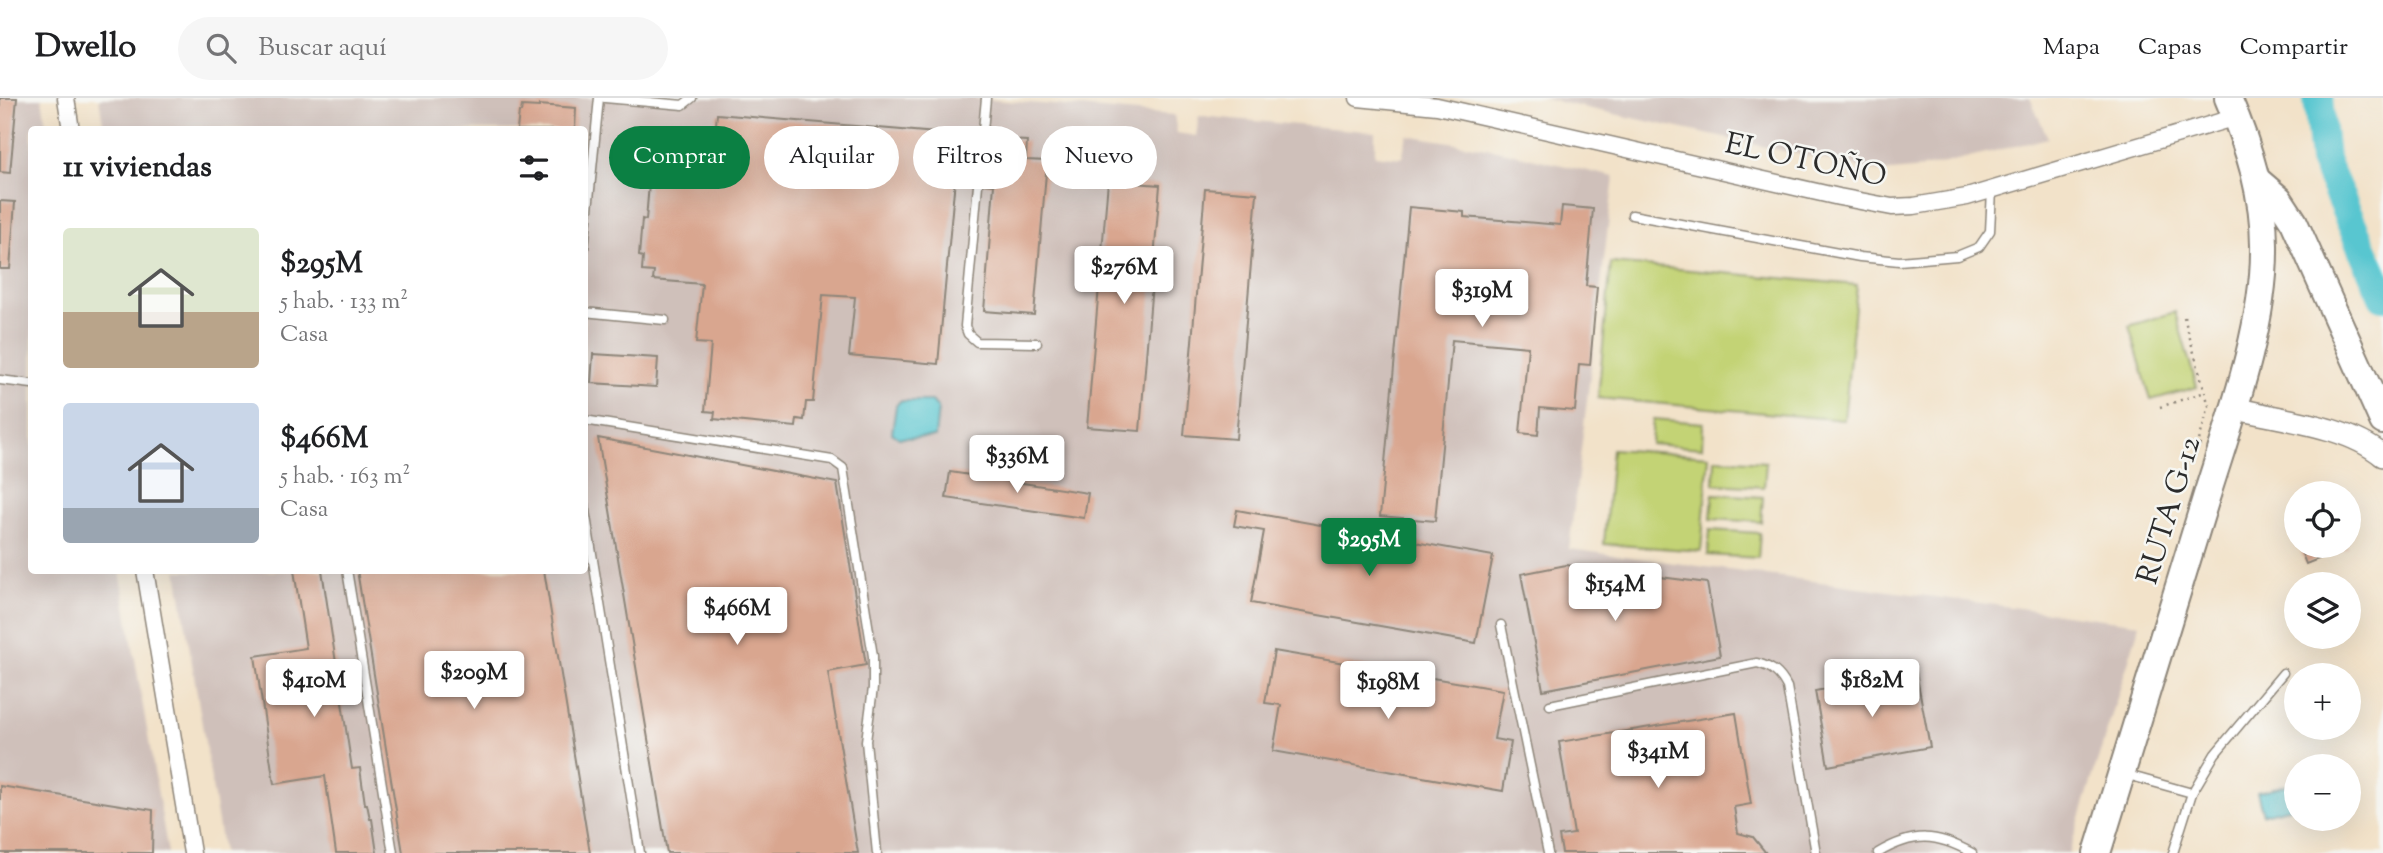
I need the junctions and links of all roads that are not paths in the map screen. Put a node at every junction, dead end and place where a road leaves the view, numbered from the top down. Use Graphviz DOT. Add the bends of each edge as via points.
graph roads {
  1 [pos="65,98"];
  2 [pos="599,98"];
  3 [pos="605,98"];
  4 [pos="692,98"];
  5 [pos="986,98"];
  6 [pos="1358,98"];
  7 [pos="2232,108"];
  8 [pos="70,126"];
  9 [pos="2258,181"];
  10 [pos="1992,190"];
  11 [pos="588,209"];
  12 [pos="1632,215"];
  13 [pos="588,312"];
  14 [pos="665,320"];
  15 [pos="1037,343"];
  16 [pos="0,380"];
  17 [pos="28,384"];
  18 [pos="2234,408"];
  19 [pos="588,420"];
  20 [pos="2383,421"];
  21 [pos="2383,456"];
  22 [pos="588,529"];
  23 [pos="146,574"];
  24 [pos="348,574"];
  25 [pos="1501,625"];
  26 [pos="2283,673"];
  27 [pos="1550,705"];
  28 [pos="2121,774"];
  29 [pos="2192,793"];
  30 [pos="192,853"];
  31 [pos="393,853"];
  32 [pos="640,853"];
  33 [pos="877,853"];
  34 [pos="1548,853"];
  35 [pos="1816,853"];
  36 [pos="1878,853"];
  37 [pos="1972,853"];
  38 [pos="2097,853"];
  39 [pos="2174,853"];
  1 -- 8 [label="street"];
  2 -- 11 [label="lane"];
  3 -- 4 [label="lane" via="683,105"];
  5 -- 15 [label="lane" via="965,326 977,342"];
  6 -- 10 [label="street, EL OTOÑO" via="1437,106 1869,204 1914,206"];
  7 -- 9 [label="main road"];
  7 -- 10 [label="street, EL OTOÑO"];
  9 -- 18 [label="main road, RUTA G-12" via="2263,277"];
  9 -- 20 [label="main road" via="2294,222"];
  10 -- 12 [label="lane" via="1990,231 1979,247 1958,256 1899,261"];
  13 -- 14 [label="lane"];
  16 -- 17 [label="lane"];
  18 -- 21 [label="street" via="2328,430 2360,441"];
  18 -- 28 [label="main road, RUTA G-12"];
  19 -- 33 [label="lane" via="832,460 843,468 873,656 866,741"];
  22 -- 32 [label="lane"];
  23 -- 30 [label="street"];
  24 -- 31 [label="lane"];
  25 -- 34 [label="lane"];
  26 -- 29 [label="lane" via="2215,754"];
  27 -- 35 [label="lane" via="1757,663 1771,667 1787,687"];
  28 -- 29 [label="lane"];
  28 -- 38 [label="main road, RUTA G-12"];
  29 -- 39 [label="lane"];
  36 -- 37 [label="lane" via="1903,839 1931,837"];
}
